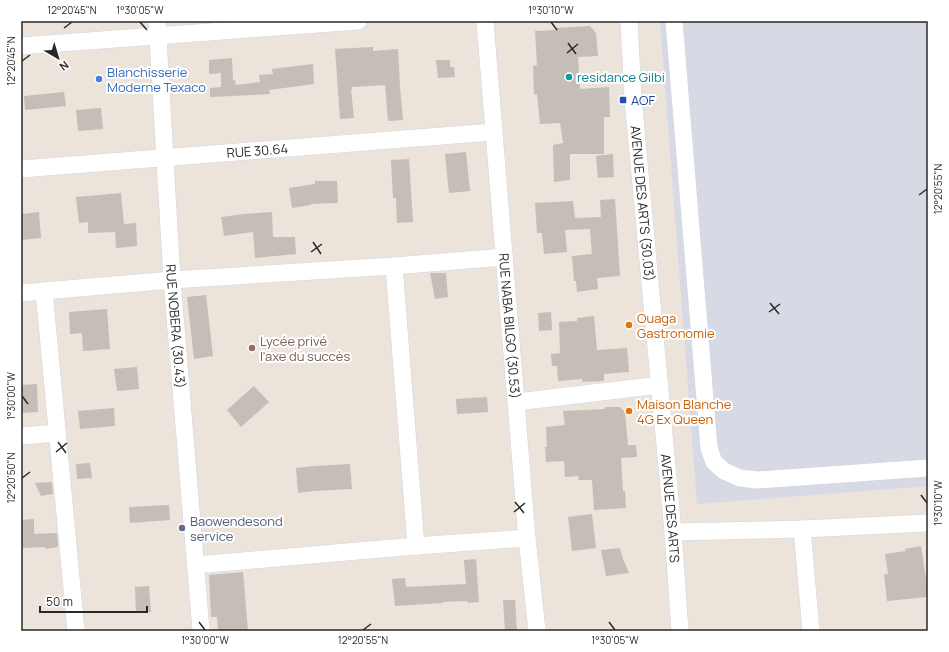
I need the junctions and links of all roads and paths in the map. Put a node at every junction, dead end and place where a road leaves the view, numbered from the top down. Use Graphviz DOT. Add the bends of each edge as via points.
graph roads {
  1 [pos="358,21"];
  2 [pos="485,21"];
  3 [pos="629,21"];
  4 [pos="674,21"];
  5 [pos="157,28"];
  6 [pos="21,46"];
  7 [pos="493,132"];
  8 [pos="164,157"];
  9 [pos="21,169"];
  10 [pos="504,257"];
  11 [pos="394,266"];
  12 [pos="172,280"];
  13 [pos="44,291"];
  14 [pos="21,293"];
  15 [pos="660,385"];
  16 [pos="516,402"];
  17 [pos="57,433"];
  18 [pos="21,436"];
  19 [pos="928,468"];
  20 [pos="928,523"];
  21 [pos="802,529"];
  22 [pos="672,532"];
  23 [pos="527,538"];
  24 [pos="416,546"];
  25 [pos="196,565"];
  26 [pos="76,631"];
  27 [pos="201,631"];
  28 [pos="537,631"];
  29 [pos="680,631"];
  30 [pos="811,631"];
  1 -- 5 [label="street"];
  2 -- 7 [label="street, RUE NABA BILGO (30.53)"];
  3 -- 15 [label="street, AVENUE DES ARTS (30.03)"];
  4 -- 19 [label="street" via="709,448 714,462 724,471 740,478 757,480"];
  5 -- 6 [label="street"];
  5 -- 8 [label="street, RUE NOBERA (30.43)"];
  7 -- 8 [label="street, RUE 30.64"];
  7 -- 10 [label="street, RUE NABA BILGO (30.53)"];
  8 -- 9 [label="street, RUE 30.64"];
  8 -- 12 [label="street, RUE NOBERA (30.43)"];
  10 -- 11 [label="street"];
  10 -- 16 [label="street, RUE NABA BILGO (30.53)"];
  11 -- 12 [label="street"];
  11 -- 24 [label="street"];
  12 -- 13 [label="street"];
  12 -- 25 [label="street, RUE NOBERA (30.43)"];
  13 -- 14 [label="street"];
  13 -- 17 [label="street"];
  15 -- 16 [label="street"];
  15 -- 22 [label="street, AVENUE DES ARTS"];
  16 -- 23 [label="street, RUE NABA BILGO (30.53)"];
  17 -- 18 [label="street"];
  17 -- 26 [label="street"];
  20 -- 21 [label="street"];
  21 -- 22 [label="street"];
  21 -- 30 [label="street"];
  22 -- 29 [label="street, AVENUE DES ARTS"];
  23 -- 24 [label="street"];
  23 -- 28 [label="street, RUE NABA BILGO (30.53)"];
  24 -- 25 [label="street"];
  25 -- 27 [label="street, RUE NOBERA (30.43)"];
}
